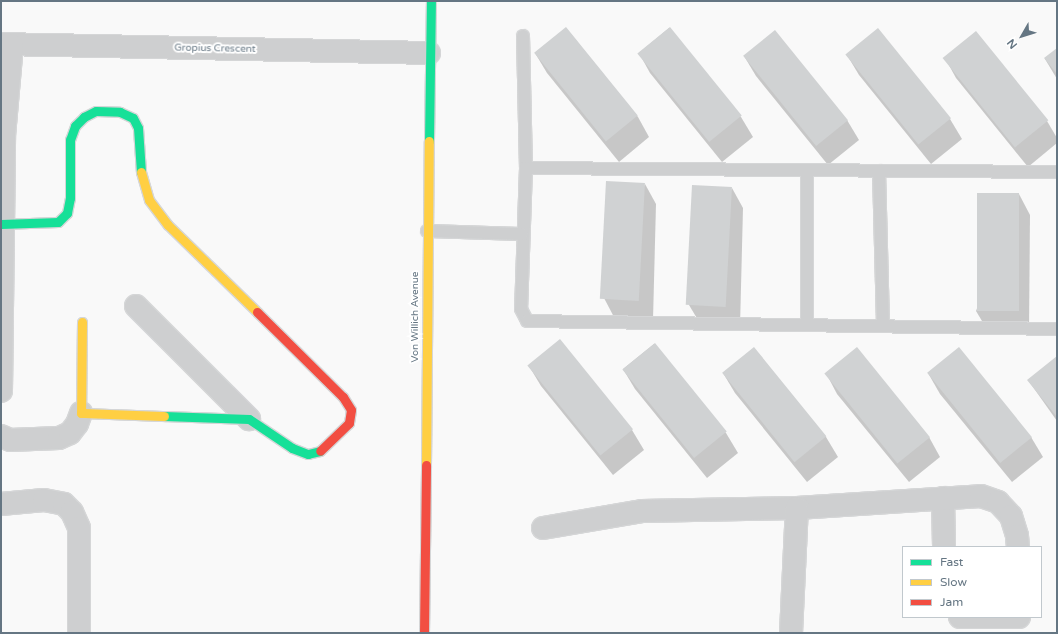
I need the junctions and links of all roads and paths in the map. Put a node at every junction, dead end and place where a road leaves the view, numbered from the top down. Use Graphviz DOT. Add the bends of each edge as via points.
graph roads {
  1 [pos="431,1"];
  2 [pos="523,36"];
  3 [pos="6,44"];
  4 [pos="429,53"];
  5 [pos="526,168"];
  6 [pos="807,170"];
  7 [pos="879,171"];
  8 [pos="1057,172"];
  9 [pos="2,224"];
  10 [pos="427,231"];
  11 [pos="522,234"];
  12 [pos="136,306"];
  13 [pos="82,322"];
  14 [pos="807,325"];
  15 [pos="883,326"];
  16 [pos="1057,329"];
  17 [pos="1,391"];
  18 [pos="81,414"];
  19 [pos="248,419"];
  20 [pos="1,436"];
  21 [pos="943,498"];
  22 [pos="1,504"];
  23 [pos="796,508"];
  24 [pos="543,528"];
  25 [pos="944,546"];
  26 [pos="1018,546"];
  27 [pos="1019,618"];
  28 [pos="79,633"];
  29 [pos="424,633"];
  30 [pos="791,633"];
  31 [pos="1019,633"];
  1 -- 4 [label="street, Von Willich Avenue"];
  2 -- 5 [label="lane"];
  3 -- 4 [label="street, Gropius Crescent"];
  3 -- 9 [label="street"];
  4 -- 10 [label="street, Von Willich Avenue"];
  5 -- 6 [label="lane"];
  5 -- 11 [label="lane"];
  6 -- 7 [label="lane"];
  6 -- 14 [label="lane"];
  7 -- 8 [label="lane"];
  7 -- 15 [label="lane"];
  9 -- 17 [label="street"];
  9 -- 19 [label="street" via="58,222 68,213 70,140 75,126 84,117 96,111 120,112 133,118 138,128 141,172 149,200 168,225 343,397 351,410 350,423 337,437 319,452 308,454 292,448"];
  10 -- 11 [label="lane"];
  10 -- 29 [label="street, Von Willich Avenue"];
  11 -- 14 [label="lane" via="521,309 528,320"];
  12 -- 19 [label="street"];
  13 -- 18 [label="street"];
  14 -- 15 [label="lane"];
  15 -- 16 [label="lane"];
  18 -- 19 [label="street"];
  18 -- 20 [label="street" via="70,433 59,438 10,440"];
  21 -- 23 [label="street"];
  21 -- 25 [label="street"];
  21 -- 26 [label="street" via="981,496 998,502 1014,524"];
  22 -- 28 [label="street" via="44,500 64,504 72,512 79,528"];
  23 -- 24 [label="street" via="642,511"];
  23 -- 30 [label="street"];
  27 -- 31 [label="street"];
}
